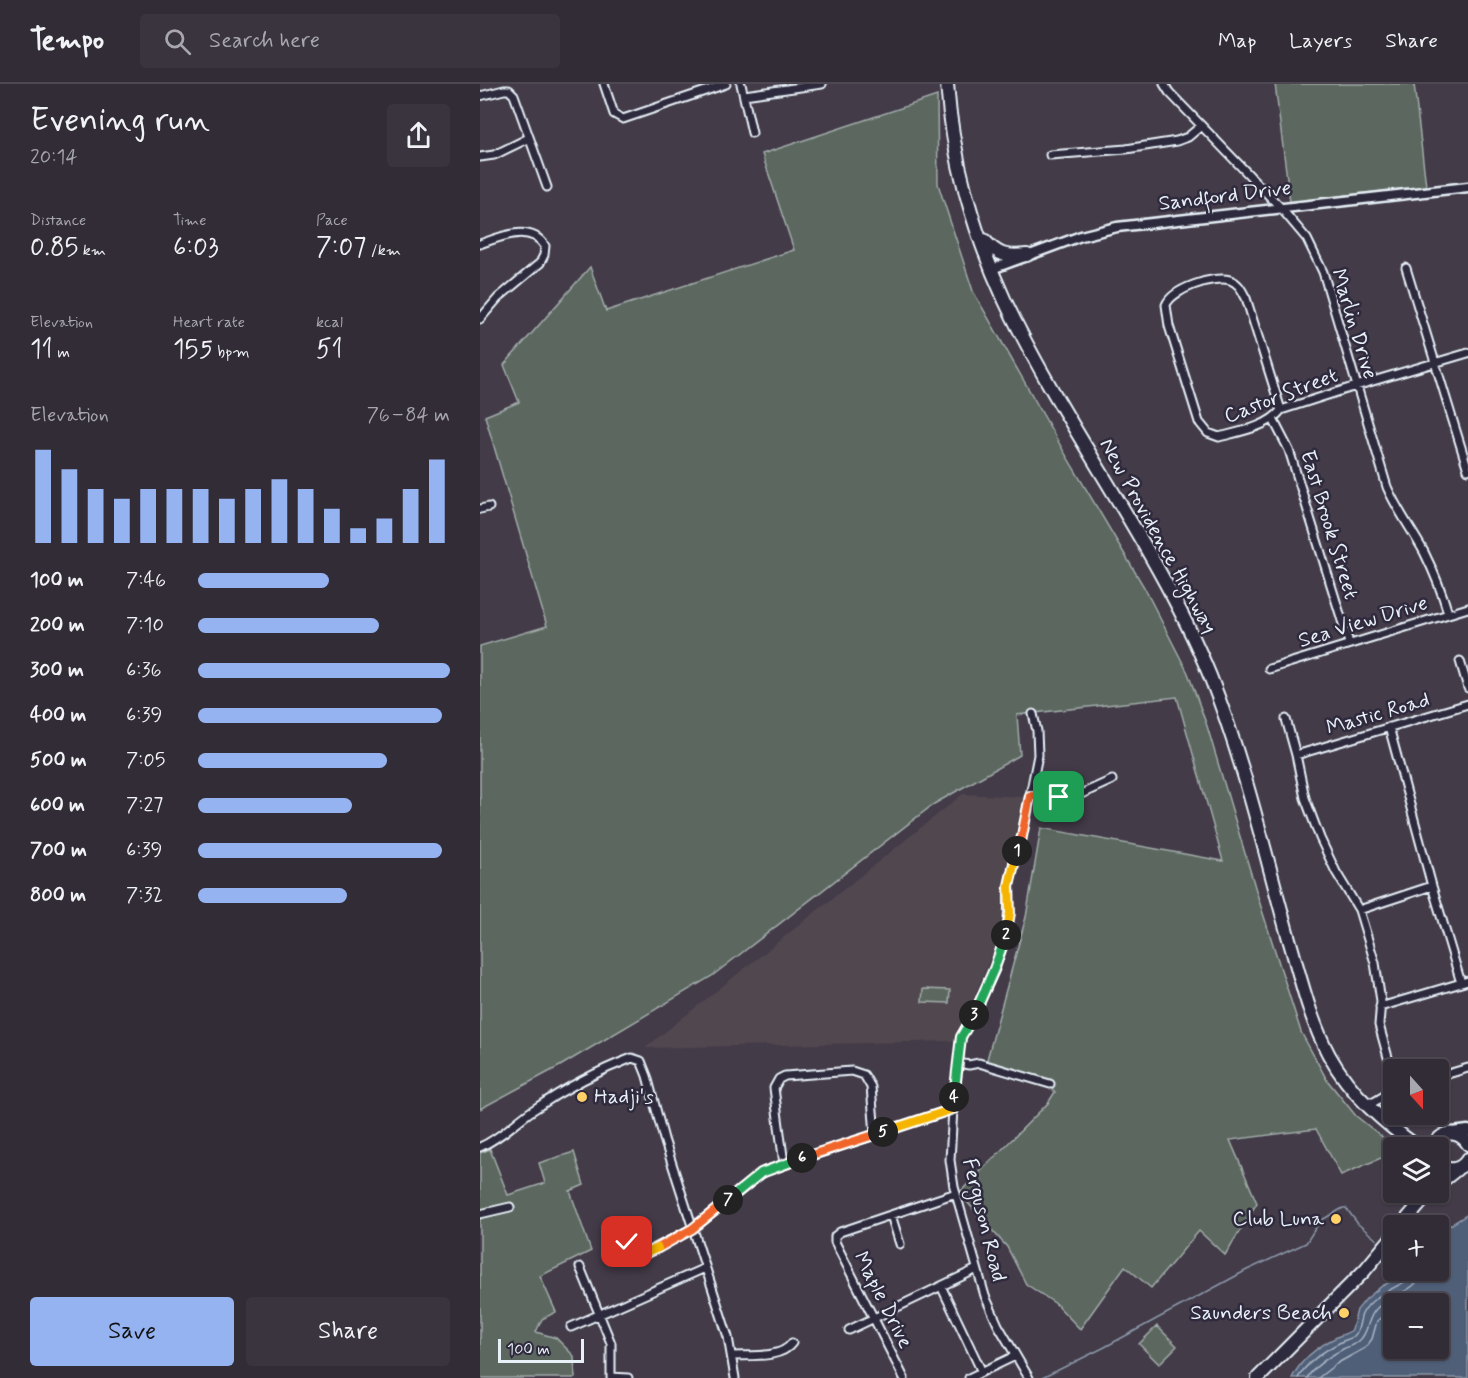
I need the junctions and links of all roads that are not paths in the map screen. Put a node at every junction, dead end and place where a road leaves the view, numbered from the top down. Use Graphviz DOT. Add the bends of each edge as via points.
graph roads {
  1 [pos="604,84"];
  2 [pos="726,84"];
  3 [pos="741,84"];
  4 [pos="822,84"];
  5 [pos="947,84"];
  6 [pos="1164,84"];
  7 [pos="744,94"];
  8 [pos="480,96"];
  9 [pos="1201,126"];
  10 [pos="752,133"];
  11 [pos="529,138"];
  12 [pos="1050,155"];
  13 [pos="480,157"];
  14 [pos="547,187"];
  15 [pos="1468,187"];
  16 [pos="1280,207"];
  17 [pos="980,235"];
  18 [pos="480,244"];
  19 [pos="1027,255"];
  20 [pos="1406,268"];
  21 [pos="992,269"];
  22 [pos="480,319"];
  23 [pos="1468,353"];
  24 [pos="1435,363"];
  25 [pos="1356,386"];
  26 [pos="1281,410"];
  27 [pos="1273,419"];
  28 [pos="1468,470"];
  29 [pos="489,507"];
  30 [pos="480,509"];
  31 [pos="1468,608"];
  32 [pos="1448,613"];
  33 [pos="1349,643"];
  34 [pos="1461,661"];
  35 [pos="1269,669"];
  36 [pos="1468,688"];
  37 [pos="1468,704"];
  38 [pos="1032,714"];
  39 [pos="1286,719"];
  40 [pos="1389,727"];
  41 [pos="1296,755"];
  42 [pos="1112,780"];
  43 [pos="1030,796"];
  44 [pos="1432,886"];
  45 [pos="1359,910"];
  46 [pos="1464,982"];
  47 [pos="1380,1007"];
  48 [pos="1388,1059"];
  49 [pos="958,1063"];
  50 [pos="1468,1068"];
  51 [pos="1449,1074"];
  52 [pos="1050,1084"];
  53 [pos="1383,1097"];
  54 [pos="1370,1105"];
  55 [pos="953,1109"];
  56 [pos="1468,1131"];
  57 [pos="1397,1132"];
  58 [pos="1453,1133"];
  59 [pos="875,1134"];
  60 [pos="1404,1137"];
  61 [pos="1409,1137"];
  62 [pos="1441,1137"];
  63 [pos="1468,1144"];
  64 [pos="480,1147"];
  65 [pos="1468,1159"];
  66 [pos="784,1164"];
  67 [pos="1457,1168"];
  68 [pos="1449,1169"];
  69 [pos="1449,1175"];
  70 [pos="956,1193"];
  71 [pos="1420,1203"];
  72 [pos="510,1207"];
  73 [pos="480,1214"];
  74 [pos="891,1215"];
  75 [pos="1410,1215"];
  76 [pos="692,1229"];
  77 [pos="900,1244"];
  78 [pos="1383,1248"];
  79 [pos="609,1250"];
  80 [pos="580,1267"];
  81 [pos="705,1268"];
  82 [pos="977,1269"];
  83 [pos="941,1286"];
  84 [pos="599,1314"];
  85 [pos="874,1318"];
  86 [pos="571,1327"];
  87 [pos="849,1330"];
  88 [pos="792,1342"];
  89 [pos="732,1356"];
  90 [pos="1016,1356"];
  91 [pos="982,1372"];
  92 [pos="611,1377"];
  93 [pos="628,1378"];
  94 [pos="735,1378"];
  95 [pos="904,1378"];
  96 [pos="969,1378"];
  97 [pos="1029,1378"];
  98 [pos="1258,1378"];
  1 -- 2 [label="street" via="614,114 623,119"];
  3 -- 7 [label="street"];
  4 -- 7 [label="street"];
  5 -- 17 [label="highway, New Providence Highway" via="961,171"];
  6 -- 9 [label="street, Marlin Drive"];
  7 -- 10 [label="street"];
  8 -- 11 [label="street" via="509,90"];
  9 -- 12 [label="street" via="1177,141"];
  9 -- 16 [label="street, Marlin Drive"];
  11 -- 13 [label="street" via="494,155"];
  11 -- 14 [label="street"];
  15 -- 16 [label="street, Sandford Drive"];
  16 -- 19 [label="street, Sandford Drive" via="1099,231"];
  16 -- 25 [label="street, Marlin Drive" via="1316,255"];
  17 -- 19 [label="highway" via="994,251"];
  17 -- 21 [label="highway, New Providence Highway"];
  18 -- 22 [label="street" via="517,233 536,236 544,246 540,263 498,298"];
  19 -- 21 [label="street, Sandford Drive"];
  20 -- 24 [label="street"];
  21 -- 54 [label="highway, New Providence Highway" via="1023,336 1191,632 1227,724 1317,1028 1344,1079"];
  23 -- 24 [label="street, Castor Street"];
  24 -- 25 [label="street, Castor Street"];
  24 -- 28 [label="street"];
  25 -- 26 [label="street, Castor Street"];
  25 -- 32 [label="street, Marlin Drive" via="1395,506 1428,561"];
  26 -- 27 [label="street, Castor Street"];
  26 -- 27 [label="street, Castor Street" via="1241,288 1230,280 1210,280 1172,295 1166,305 1169,326 1199,422 1208,434 1219,437"];
  27 -- 33 [label="street, East Brook Street" via="1289,450"];
  29 -- 30 [label="street"];
  31 -- 32 [label="street, Sea View Drive"];
  32 -- 33 [label="street, Sea View Drive"];
  33 -- 35 [label="street, Sea View Drive"];
  34 -- 36 [label="street"];
  37 -- 40 [label="street, Mastic Road"];
  38 -- 43 [label="street, Ferguson Road" via="1038,754"];
  39 -- 41 [label="street"];
  40 -- 41 [label="street, Mastic Road"];
  40 -- 44 [label="street"];
  41 -- 45 [label="street" via="1305,798 1320,838"];
  42 -- 43 [label="street" via="1072,797"];
  43 -- 49 [label="street, Ferguson Road" via="1009,886 1008,928 994,969 961,1037"];
  44 -- 45 [label="street"];
  44 -- 46 [label="street"];
  45 -- 47 [label="street" via="1375,963"];
  46 -- 47 [label="street"];
  47 -- 48 [label="street" via="1379,1025"];
  49 -- 52 [label="street" via="979,1063"];
  49 -- 55 [label="street, Ferguson Road"];
  50 -- 51 [label="street"];
  53 -- 54 [label="street"];
  54 -- 57 [label="highway, New Providence Highway"];
  55 -- 59 [label="street"];
  55 -- 70 [label="street, Ferguson Road" via="950,1160"];
  56 -- 58 [label="main road"];
  57 -- 60 [label="highway, New Providence Highway"];
  57 -- 61 [label="highway, New Providence Highway"];
  58 -- 62 [label="highway"];
  58 -- 63 [label="highway"];
  59 -- 66 [label="street"];
  59 -- 66 [label="street" via="871,1087 864,1075 852,1071 785,1076 774,1088"];
  64 -- 76 [label="street" via="585,1079 632,1058 641,1061"];
  65 -- 67 [label="highway"];
  66 -- 76 [label="street" via="761,1173"];
  67 -- 68 [label="highway"];
  67 -- 69 [label="highway"];
  70 -- 74 [label="street"];
  70 -- 82 [label="street, Ferguson Road"];
  71 -- 75 [label="highway"];
  72 -- 73 [label="street"];
  74 -- 77 [label="street"];
  74 -- 85 [label="street, Maple Drive" via="835,1236"];
  76 -- 79 [label="street" via="642,1256 629,1242"];
  76 -- 81 [label="street"];
  78 -- 98 [label="highway"];
  80 -- 84 [label="street"];
  81 -- 84 [label="street"];
  81 -- 89 [label="street"];
  82 -- 83 [label="street"];
  82 -- 90 [label="street, Ferguson Road" via="990,1310"];
  83 -- 85 [label="street"];
  83 -- 91 [label="street"];
  84 -- 86 [label="street"];
  84 -- 92 [label="street" via="611,1343"];
  85 -- 87 [label="street"];
  85 -- 95 [label="street, Maple Drive"];
  88 -- 89 [label="street" via="776,1353"];
  89 -- 94 [label="street"];
  90 -- 91 [label="street"];
  90 -- 97 [label="street, Ferguson Road"];
  91 -- 96 [label="street"];
  92 -- 93 [label="street"];
}
